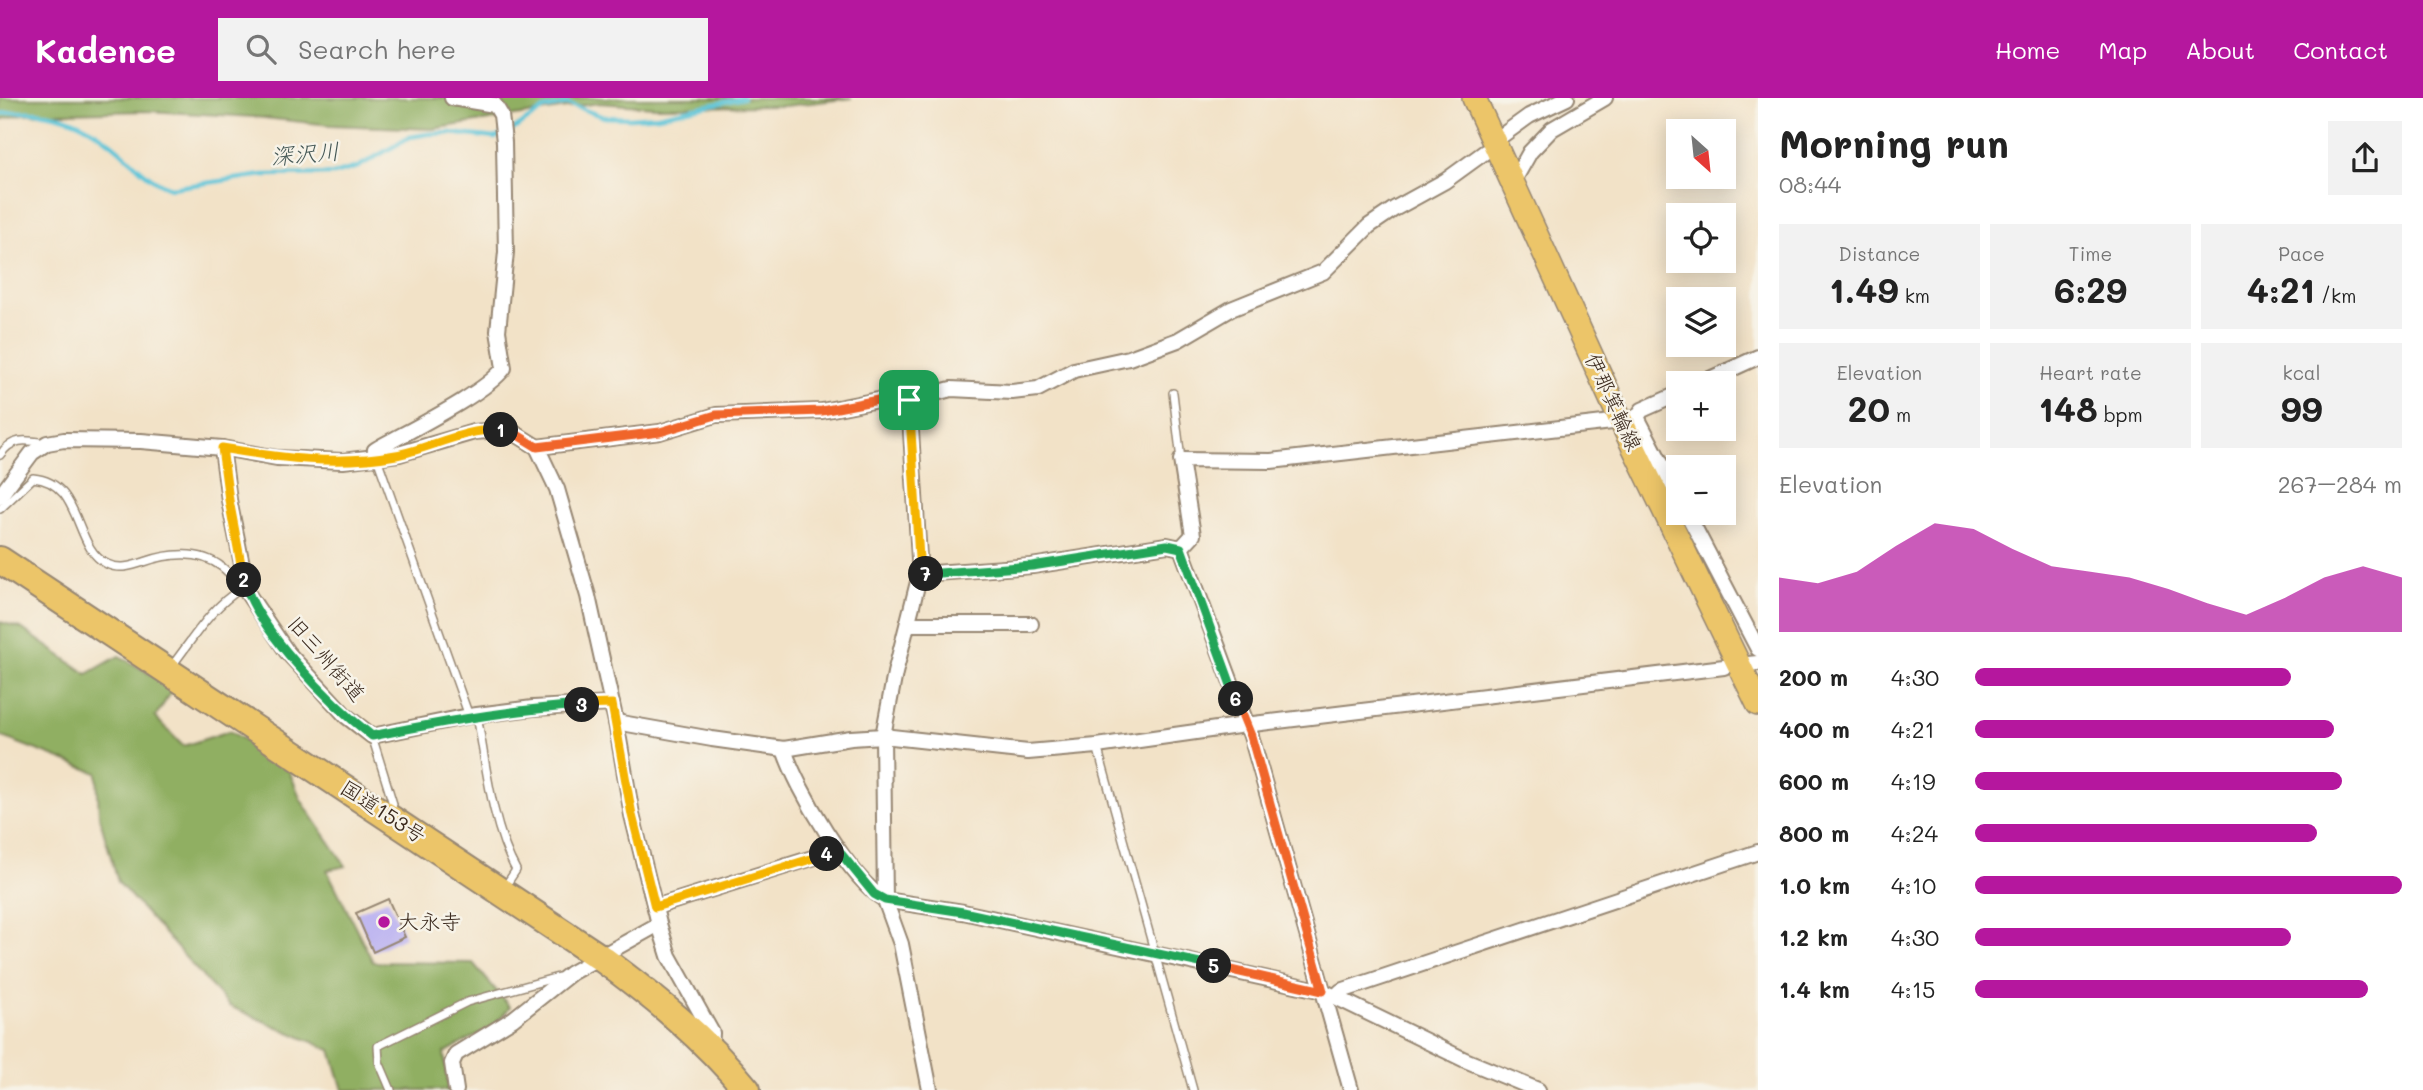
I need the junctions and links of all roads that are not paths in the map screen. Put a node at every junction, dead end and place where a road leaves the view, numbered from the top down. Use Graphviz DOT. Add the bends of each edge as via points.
graph roads {
  1 [pos="452,98"];
  2 [pos="1474,98"];
  3 [pos="1567,98"];
  4 [pos="1605,98"];
  5 [pos="1500,137"];
  6 [pos="1485,152"];
  7 [pos="1512,184"];
  8 [pos="1758,357"];
  9 [pos="1727,371"];
  10 [pos="1173,393"];
  11 [pos="909,400"];
  12 [pos="1666,400"];
  13 [pos="1629,419"];
  14 [pos="47,443"];
  15 [pos="537,447"];
  16 [pos="222,448"];
  17 [pos="0,455"];
  18 [pos="377,458"];
  19 [pos="1181,460"];
  20 [pos="1666,477"];
  21 [pos="0,496"];
  22 [pos="0,509"];
  23 [pos="1693,525"];
  24 [pos="1181,548"];
  25 [pos="0,560"];
  26 [pos="920,574"];
  27 [pos="245,591"];
  28 [pos="909,624"];
  29 [pos="1031,624"];
  30 [pos="1758,649"];
  31 [pos="1724,667"];
  32 [pos="169,671"];
  33 [pos="612,704"];
  34 [pos="1758,704"];
  35 [pos="473,716"];
  36 [pos="616,722"];
  37 [pos="1245,725"];
  38 [pos="372,736"];
  39 [pos="883,736"];
  40 [pos="1097,746"];
  41 [pos="784,748"];
  42 [pos="387,815"];
  43 [pos="838,850"];
  44 [pos="1758,852"];
  45 [pos="502,891"];
  46 [pos="885,900"];
  47 [pos="655,907"];
  48 [pos="659,924"];
  49 [pos="1155,953"];
  50 [pos="601,958"];
  51 [pos="571,970"];
  52 [pos="1329,994"];
  53 [pos="711,1049"];
  54 [pos="391,1090"];
  55 [pos="456,1090"];
  56 [pos="747,1090"];
  57 [pos="930,1090"];
  58 [pos="1193,1090"];
  59 [pos="1351,1090"];
  60 [pos="1538,1090"];
  1 -- 18 [label="street" via="495,105 501,115 506,252 498,331 504,368 477,390 375,450"];
  2 -- 7 [label="main road, 伊那箕輪線"];
  3 -- 5 [label="street" via="1529,116"];
  4 -- 7 [label="street" via="1552,129 1530,152"];
  6 -- 11 [label="street" via="1369,226 1323,272 1231,309 1178,340 1129,358 1074,370 1038,389 951,389"];
  7 -- 13 [label="main road, 伊那箕輪線"];
  8 -- 9 [label="street"];
  10 -- 19 [label="lane"];
  11 -- 15 [label="street" via="883,399 822,411 716,415 660,432"];
  11 -- 26 [label="street"];
  12 -- 13 [label="street"];
  13 -- 19 [label="street" via="1272,461"];
  13 -- 20 [label="street"];
  13 -- 34 [label="main road, 伊那箕輪線"];
  14 -- 16 [label="street" via="141,441"];
  14 -- 17 [label="lane" via="21,439"];
  14 -- 21 [label="street" via="32,453"];
  15 -- 18 [label="street" via="499,430 474,432"];
  15 -- 33 [label="street" via="557,489 588,596"];
  16 -- 18 [label="street" via="277,458"];
  16 -- 27 [label="street"];
  18 -- 35 [label="lane"];
  19 -- 24 [label="street" via="1193,535"];
  22 -- 27 [label="lane, 旧三州街道" via="33,478 44,479 59,488 96,555 106,564 119,568 186,554 223,568"];
  23 -- 30 [label="street"];
  24 -- 26 [label="street" via="1167,545 1032,566"];
  24 -- 37 [label="street"];
  25 -- 32 [label="highway, 国道153号"];
  26 -- 28 [label="street"];
  27 -- 32 [label="lane" via="227,597"];
  27 -- 38 [label="street, 旧三州街道" via="287,652 346,716"];
  28 -- 29 [label="street"];
  28 -- 39 [label="street"];
  31 -- 37 [label="street"];
  32 -- 42 [label="highway, 国道153号"];
  33 -- 35 [label="street"];
  33 -- 36 [label="street"];
  35 -- 38 [label="street"];
  35 -- 45 [label="lane" via="491,795 516,870"];
  36 -- 41 [label="street"];
  36 -- 47 [label="street" via="632,815"];
  37 -- 40 [label="street"];
  37 -- 52 [label="street"];
  38 -- 42 [label="lane" via="393,804"];
  39 -- 40 [label="street" via="1028,752"];
  39 -- 41 [label="street"];
  39 -- 46 [label="street"];
  40 -- 49 [label="lane"];
  41 -- 43 [label="street" via="790,768"];
  42 -- 45 [label="highway, 国道153号"];
  43 -- 46 [label="street" via="874,894"];
  43 -- 47 [label="street"];
  44 -- 52 [label="street"];
  45 -- 50 [label="highway, 国道153号" via="574,947"];
  46 -- 49 [label="street"];
  46 -- 57 [label="street" via="901,944"];
  47 -- 48 [label="street"];
  48 -- 50 [label="street"];
  48 -- 53 [label="street" via="669,956 712,1033"];
  49 -- 52 [label="street"];
  49 -- 58 [label="lane"];
  50 -- 51 [label="street"];
  50 -- 53 [label="highway, 国道153号"];
  51 -- 54 [label="lane" via="467,1002 378,1046 379,1062"];
  51 -- 55 [label="street" via="513,1019 456,1054 452,1063"];
  52 -- 59 [label="street"];
  52 -- 60 [label="street"];
  53 -- 56 [label="highway, 国道153号"];
}
